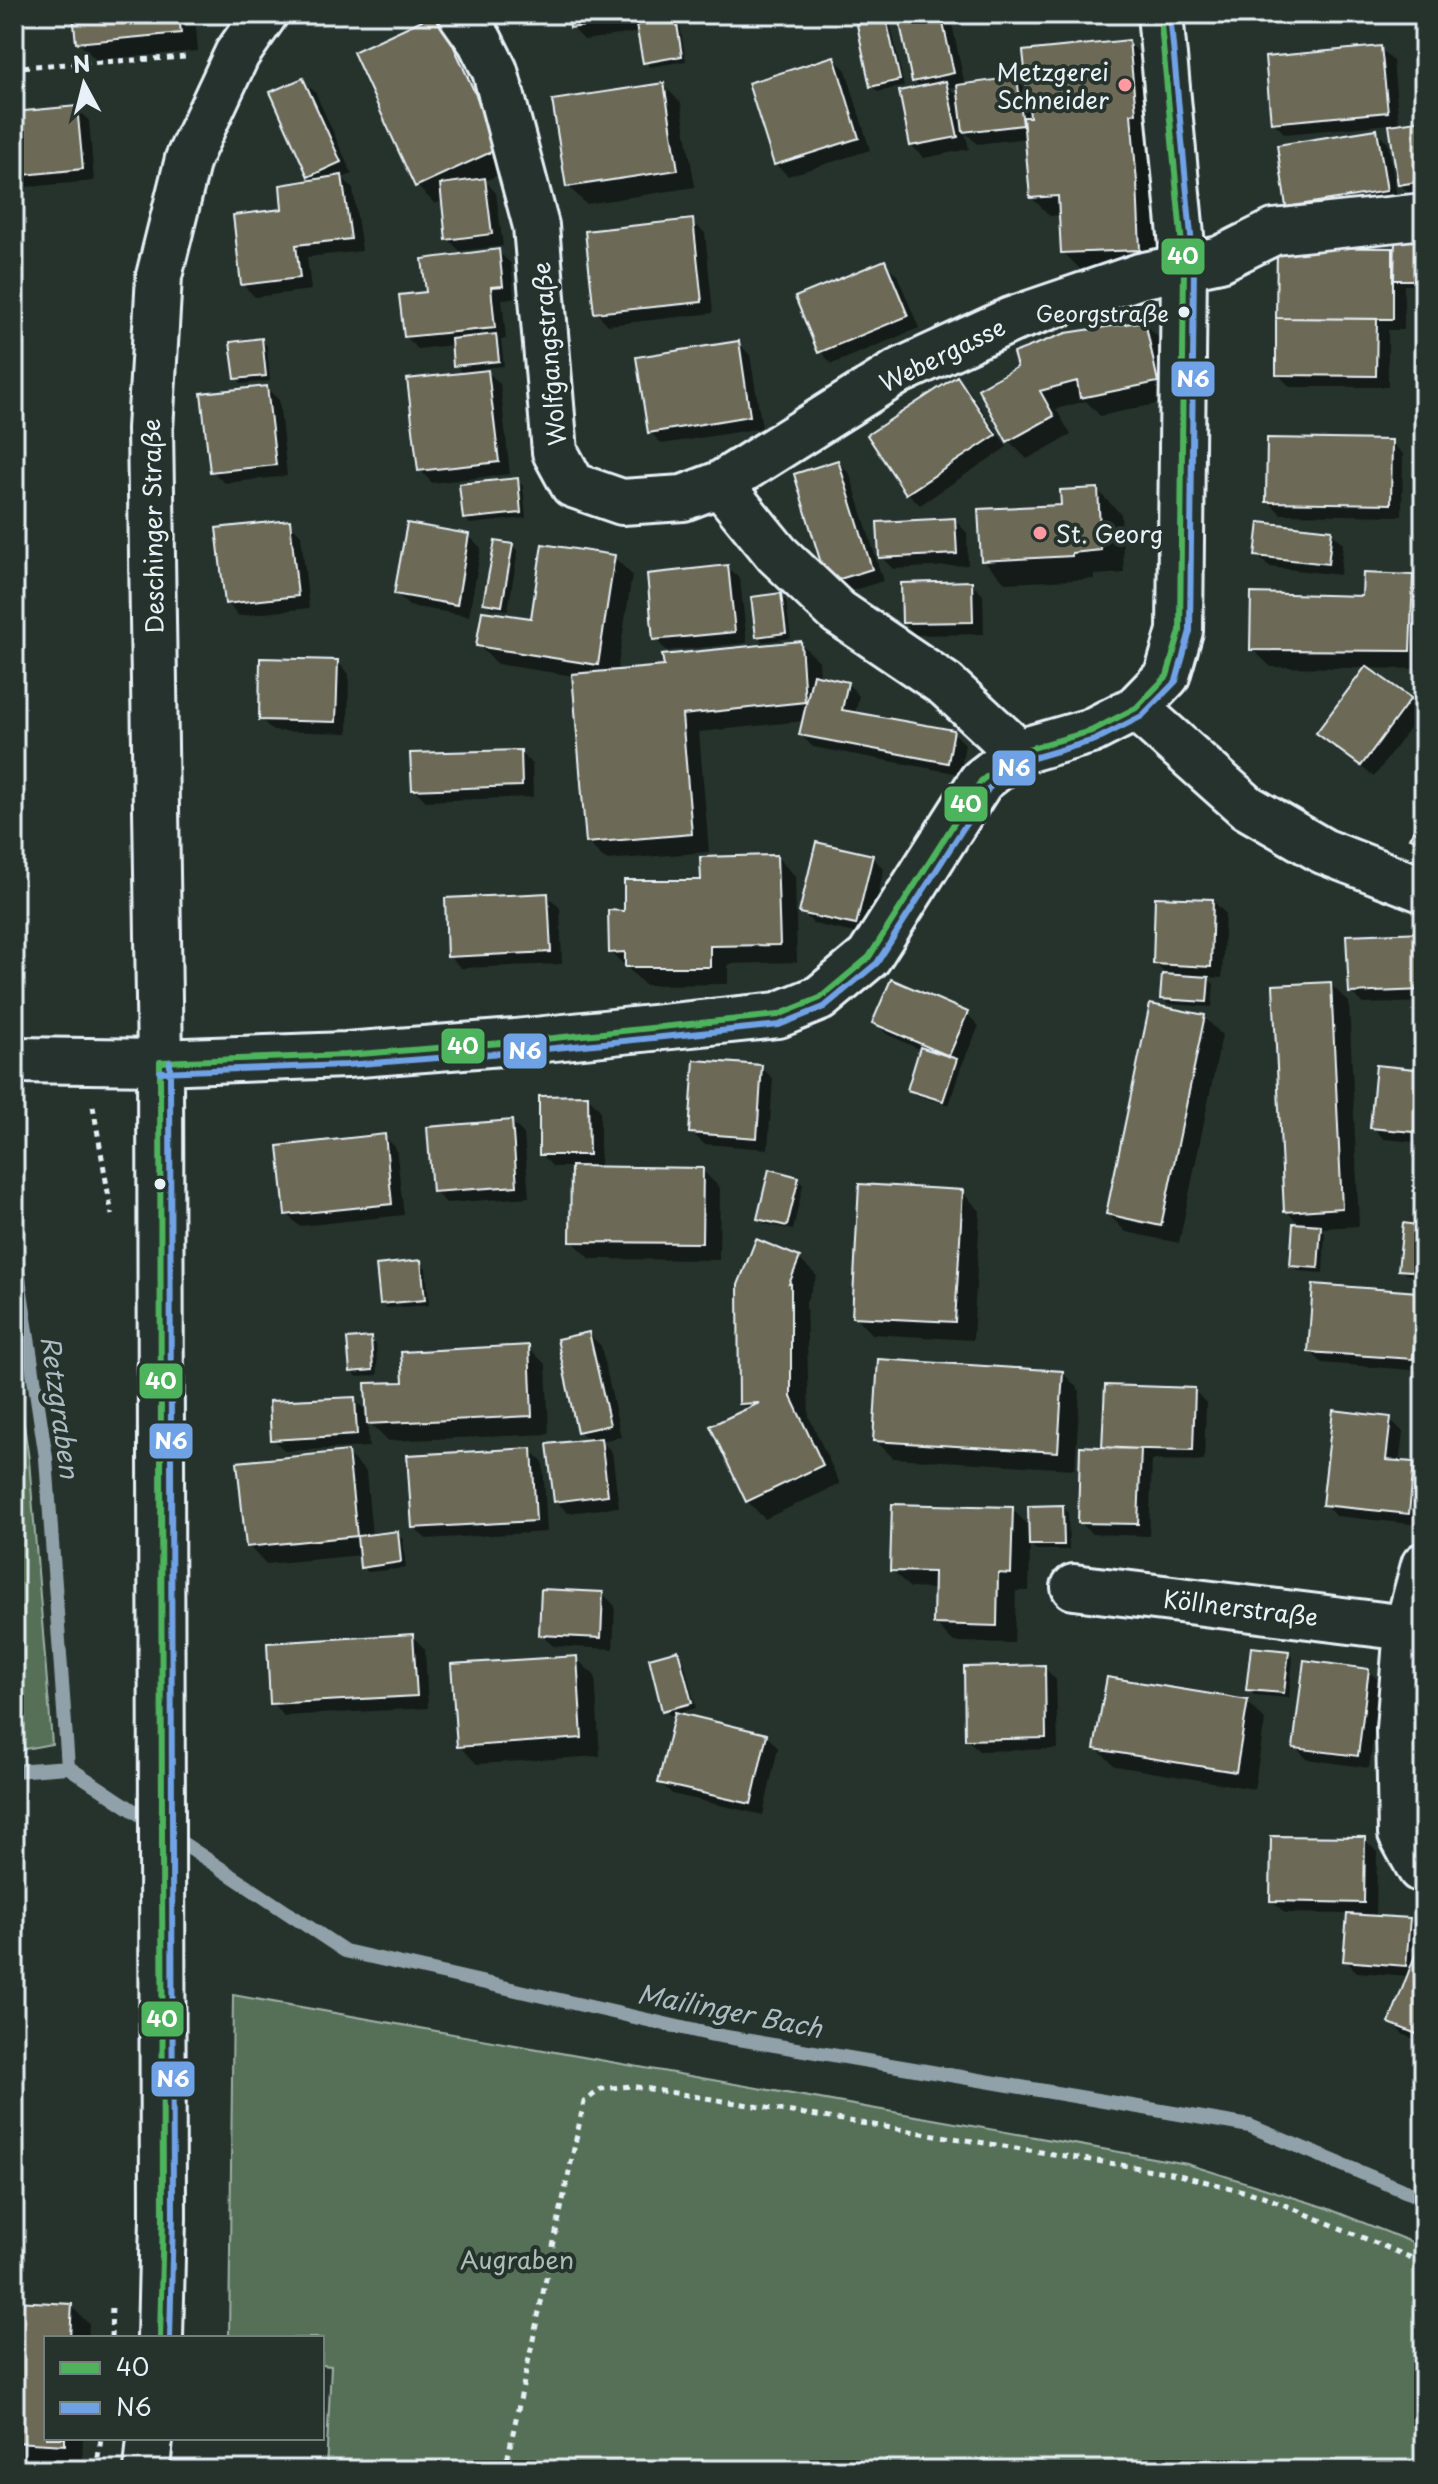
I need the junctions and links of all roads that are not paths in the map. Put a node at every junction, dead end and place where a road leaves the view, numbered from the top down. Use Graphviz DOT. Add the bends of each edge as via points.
graph roads {
  1 [pos="265,14"];
  2 [pos="461,14"];
  3 [pos="1160,14"];
  4 [pos="1424,216"];
  5 [pos="1184,267"];
  6 [pos="720,484"];
  7 [pos="1136,708"];
  8 [pos="1018,752"];
  9 [pos="1424,890"];
  10 [pos="23,1060"];
  11 [pos="160,1062"];
  12 [pos="1424,1565"];
  13 [pos="1074,1587"];
  14 [pos="1407,1628"];
  15 [pos="1424,1870"];
  16 [pos="160,2336"];
  17 [pos="150,2440"];
  18 [pos="147,2470"];
  1 -- 11 [label="street, Deschinger Straße" via="237,54 188,159 159,276 150,429"];
  2 -- 6 [label="street, Wolfgangstraße" via="495,71 536,226 555,452 573,485 622,502 683,498"];
  3 -- 5 [label="street"];
  4 -- 5 [label="street, Webergasse" via="1274,232 1220,259"];
  5 -- 6 [label="street, Webergasse" via="1140,276 1011,320 898,372"];
  5 -- 7 [label="street" via="1180,631 1167,676"];
  6 -- 8 [label="street" via="777,554 838,612 946,685"];
  7 -- 8 [label="street" via="1091,731"];
  7 -- 9 [label="street" via="1247,807 1323,851"];
  8 -- 11 [label="street" via="981,781 869,957 820,998 778,1015 484,1045"];
  10 -- 11 [label="street"];
  11 -- 16 [label="street, Deschinger Straße"];
  12 -- 14 [label="street"];
  13 -- 14 [label="street, Köllnerstraße"];
  14 -- 15 [label="street" via="1399,1729 1401,1834"];
  17 -- 18 [label="street"];
}
